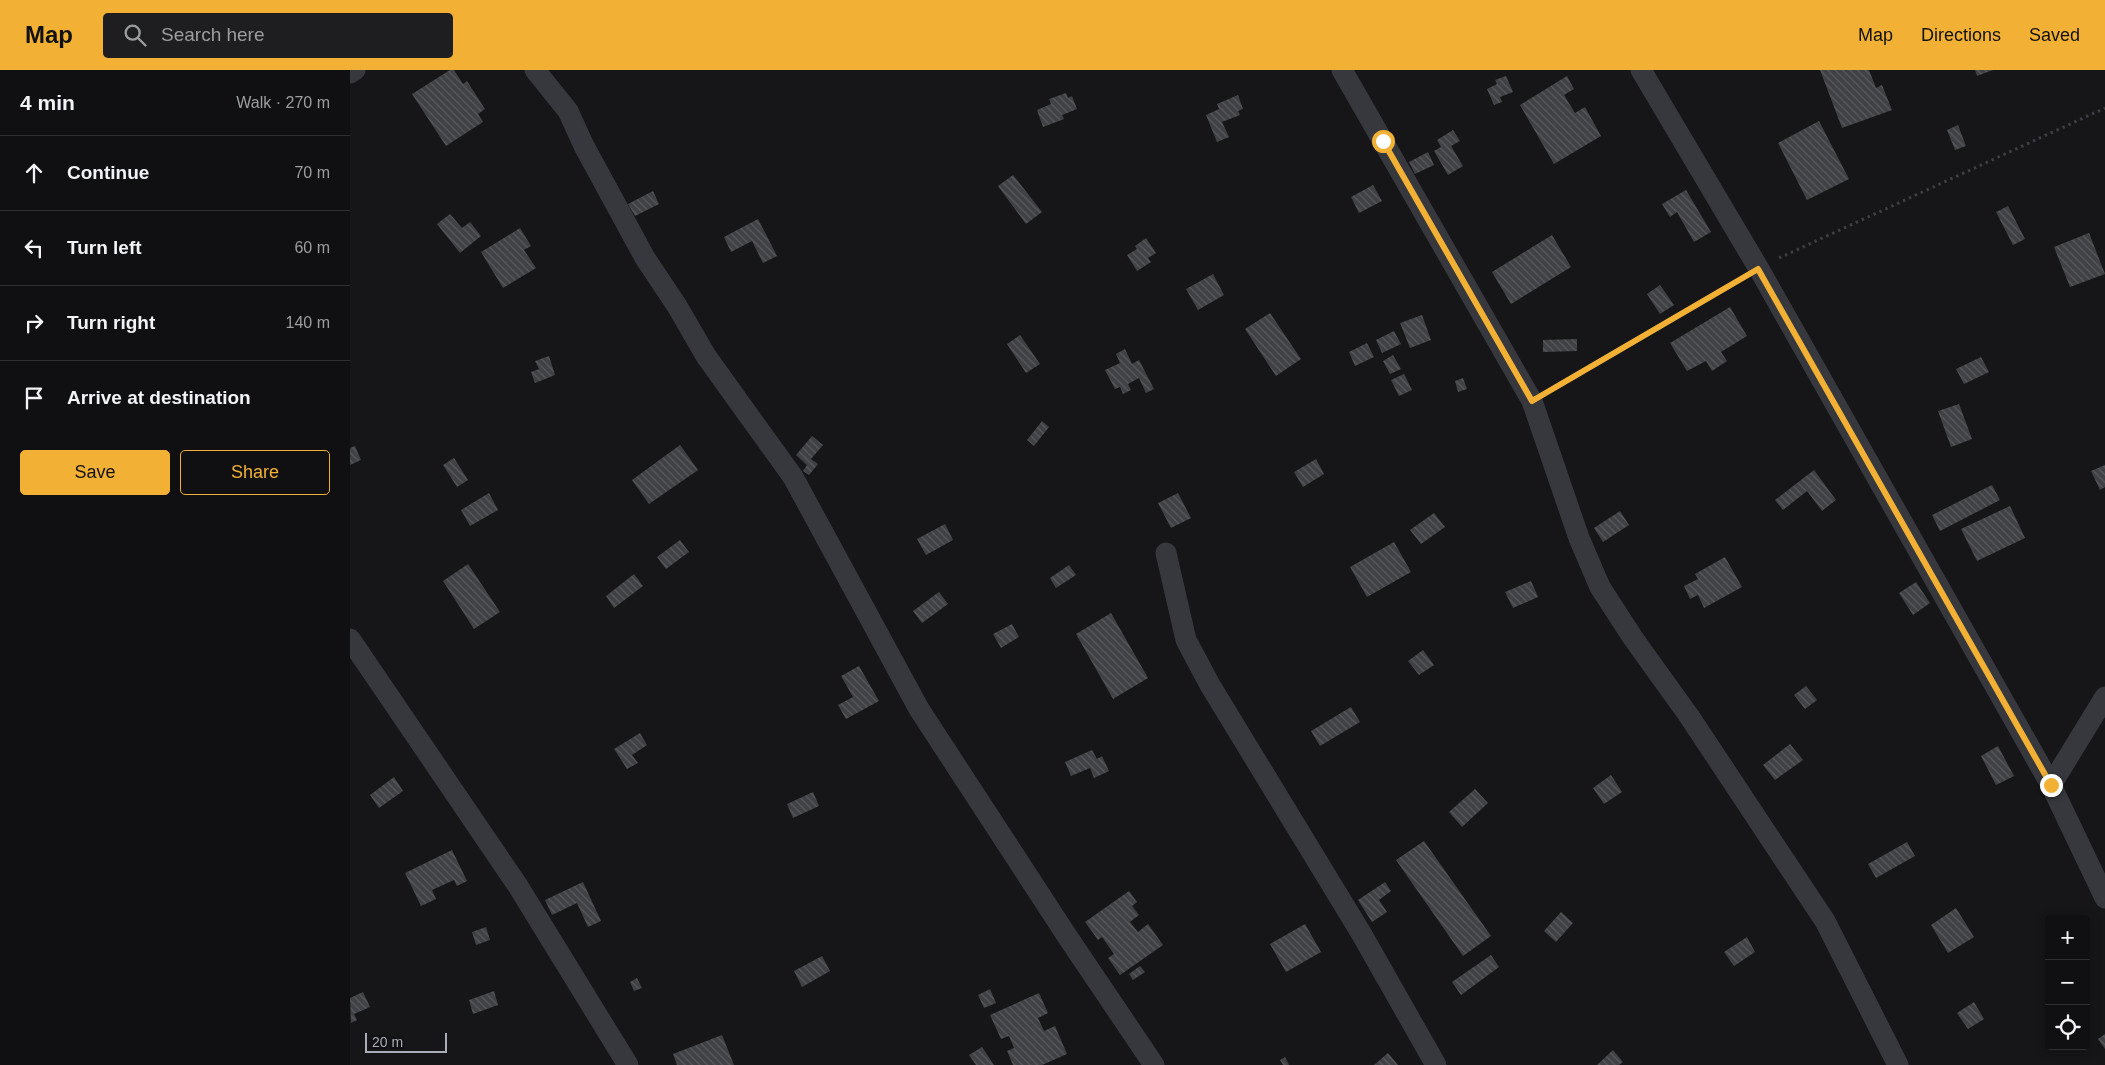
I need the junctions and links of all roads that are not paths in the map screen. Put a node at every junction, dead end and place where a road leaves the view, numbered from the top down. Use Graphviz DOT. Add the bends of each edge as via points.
graph roads {
  1 [pos="355,70"];
  2 [pos="535,70"];
  3 [pos="1342,70"];
  4 [pos="1641,70"];
  5 [pos="350,73"];
  6 [pos="1166,553"];
  7 [pos="350,640"];
  8 [pos="2105,697"];
  9 [pos="2051,785"];
  10 [pos="2105,898"];
  11 [pos="628,1065"];
  12 [pos="1154,1065"];
  13 [pos="1436,1065"];
  14 [pos="1898,1065"];
  1 -- 5 [label="street"];
  2 -- 12 [label="street" via="568,112 645,258 706,356 793,477 918,709"];
  3 -- 14 [label="street" via="1532,401 1579,538 1600,587 1825,921"];
  4 -- 9 [label="street" via="1758,269"];
  6 -- 13 [label="street" via="1186,640"];
  7 -- 11 [label="street" via="518,886"];
  8 -- 9 [label="street"];
  9 -- 10 [label="street"];
}
